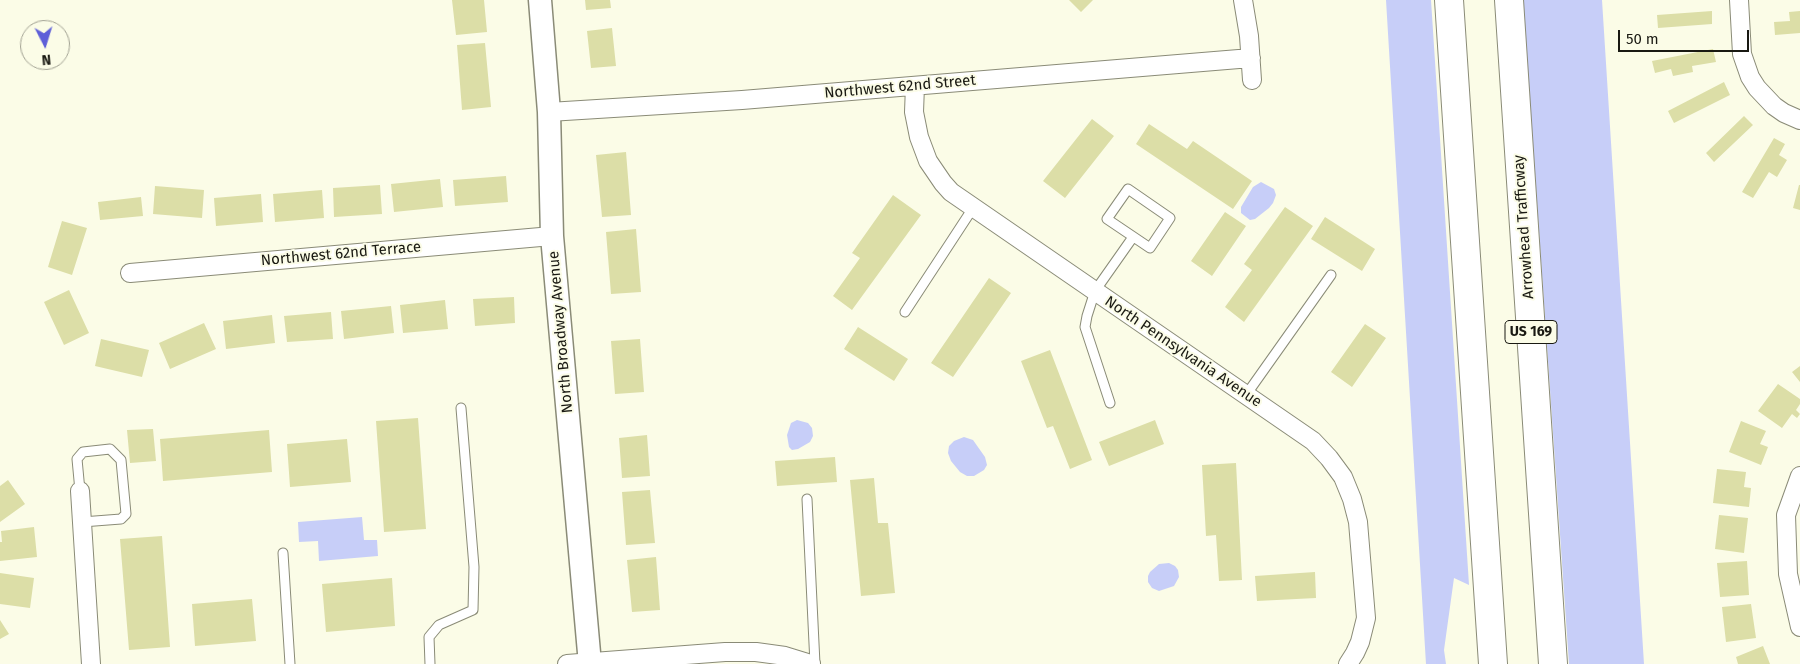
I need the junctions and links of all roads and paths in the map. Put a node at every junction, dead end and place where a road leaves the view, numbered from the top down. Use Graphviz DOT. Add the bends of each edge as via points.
graph roads {
  1 [pos="540,0"];
  2 [pos="1243,0"];
  3 [pos="1449,0"];
  4 [pos="1509,0"];
  5 [pos="1739,0"];
  6 [pos="1251,58"];
  7 [pos="1252,80"];
  8 [pos="915,86"];
  9 [pos="549,112"];
  10 [pos="1800,120"];
  11 [pos="973,208"];
  12 [pos="552,236"];
  13 [pos="1134,237"];
  14 [pos="130,273"];
  15 [pos="1331,275"];
  16 [pos="1095,291"];
  17 [pos="905,312"];
  18 [pos="1246,395"];
  19 [pos="1110,403"];
  20 [pos="461,408"];
  21 [pos="1800,476"];
  22 [pos="80,491"];
  23 [pos="807,499"];
  24 [pos="82,522"];
  25 [pos="283,553"];
  26 [pos="1800,627"];
  27 [pos="590,663"];
  28 [pos="91,664"];
  29 [pos="290,664"];
  30 [pos="430,664"];
  31 [pos="567,664"];
  32 [pos="811,664"];
  33 [pos="815,664"];
  34 [pos="1348,664"];
  35 [pos="1493,664"];
  36 [pos="1553,664"];
  1 -- 9 [label="street, North Broadway Avenue"];
  2 -- 6 [label="street"];
  3 -- 35 [label="highway"];
  4 -- 36 [label="highway, Arrowhead Trafficway / US 169"];
  5 -- 10 [label="street" via="1742,54 1750,77 1774,106"];
  6 -- 7 [label="street"];
  6 -- 8 [label="street, Northwest 62nd Street"];
  8 -- 9 [label="street, Northwest 62nd Street"];
  8 -- 11 [label="street, North Pennsylvania Avenue" via="916,125 928,161 951,192"];
  9 -- 12 [label="street, North Broadway Avenue"];
  11 -- 16 [label="street, North Pennsylvania Avenue"];
  11 -- 17 [label="lane"];
  12 -- 14 [label="street, Northwest 62nd Terrace"];
  12 -- 27 [label="street, North Broadway Avenue"];
  13 -- 13 [label="lane" via="1107,219 1128,189 1170,218 1150,248"];
  13 -- 16 [label="lane"];
  15 -- 18 [label="lane"];
  16 -- 18 [label="street, North Pennsylvania Avenue"];
  16 -- 19 [label="lane" via="1085,327"];
  18 -- 34 [label="street, North Pennsylvania Avenue" via="1313,440 1343,477 1352,499 1358,522 1366,618 1360,642"];
  20 -- 30 [label="lane" via="474,567 473,610 440,625 429,638"];
  21 -- 26 [label="street" via="1786,515 1788,574"];
  22 -- 24 [label="street"];
  22 -- 24 [label="lane" via="77,459 83,452 110,449 121,460 126,514 121,519"];
  23 -- 33 [label="lane"];
  24 -- 28 [label="street"];
  25 -- 29 [label="lane"];
  27 -- 31 [label="street"];
  27 -- 32 [label="street" via="725,652 785,656"];
}
